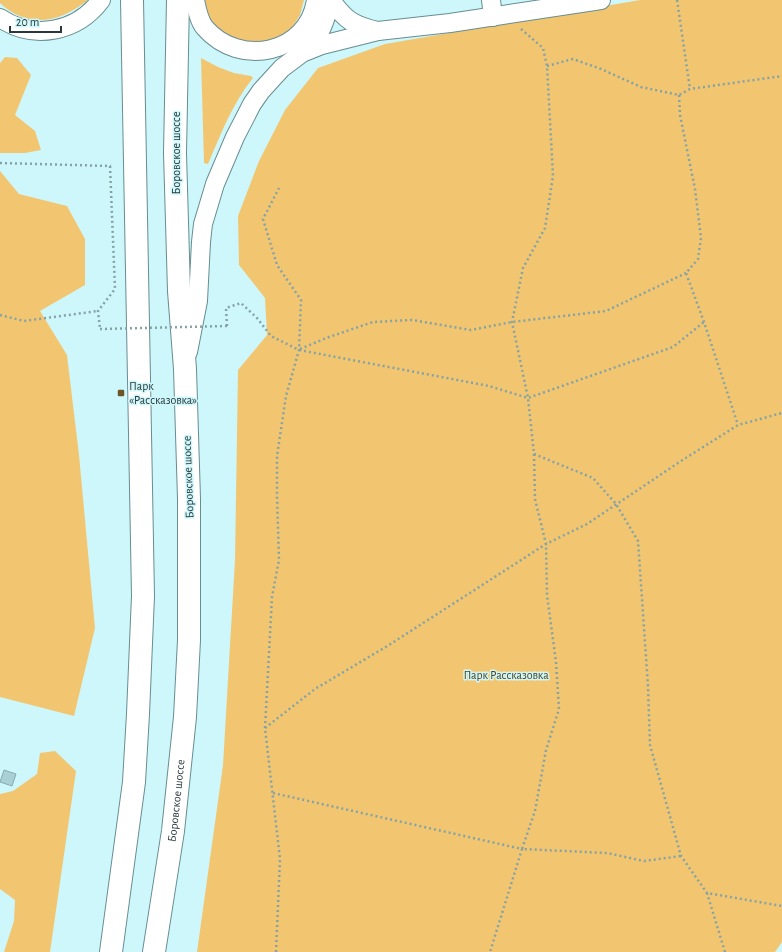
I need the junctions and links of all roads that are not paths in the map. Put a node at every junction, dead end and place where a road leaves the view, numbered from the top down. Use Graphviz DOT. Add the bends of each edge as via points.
graph roads {
  1 [pos="101,0"];
  2 [pos="132,0"];
  3 [pos="178,0"];
  4 [pos="195,0"];
  5 [pos="316,0"];
  6 [pos="330,0"];
  7 [pos="601,0"];
  8 [pos="492,9"];
  9 [pos="0,18"];
  10 [pos="378,31"];
  11 [pos="302,53"];
  12 [pos="185,369"];
  13 [pos="111,952"];
  14 [pos="154,952"];
  1 -- 9 [label="street" via="82,18 58,29 24,29"];
  2 -- 13 [label="main road" via="143,596 134,782"];
  3 -- 12 [label="main road, Боровское шоссе" via="175,153"];
  4 -- 5 [label="street" via="202,24 211,33 235,48 256,52 280,47 294,40 312,17"];
  6 -- 10 [label="street" via="348,20"];
  6 -- 11 [label="street" via="322,28"];
  7 -- 8 [label="street"];
  8 -- 10 [label="street"];
  10 -- 11 [label="street"];
  11 -- 12 [label="street" via="282,68 261,90 235,137 215,184 203,224 198,301"];
  12 -- 14 [label="main road, Боровское шоссе" via="190,532 187,696 173,831"];
}
